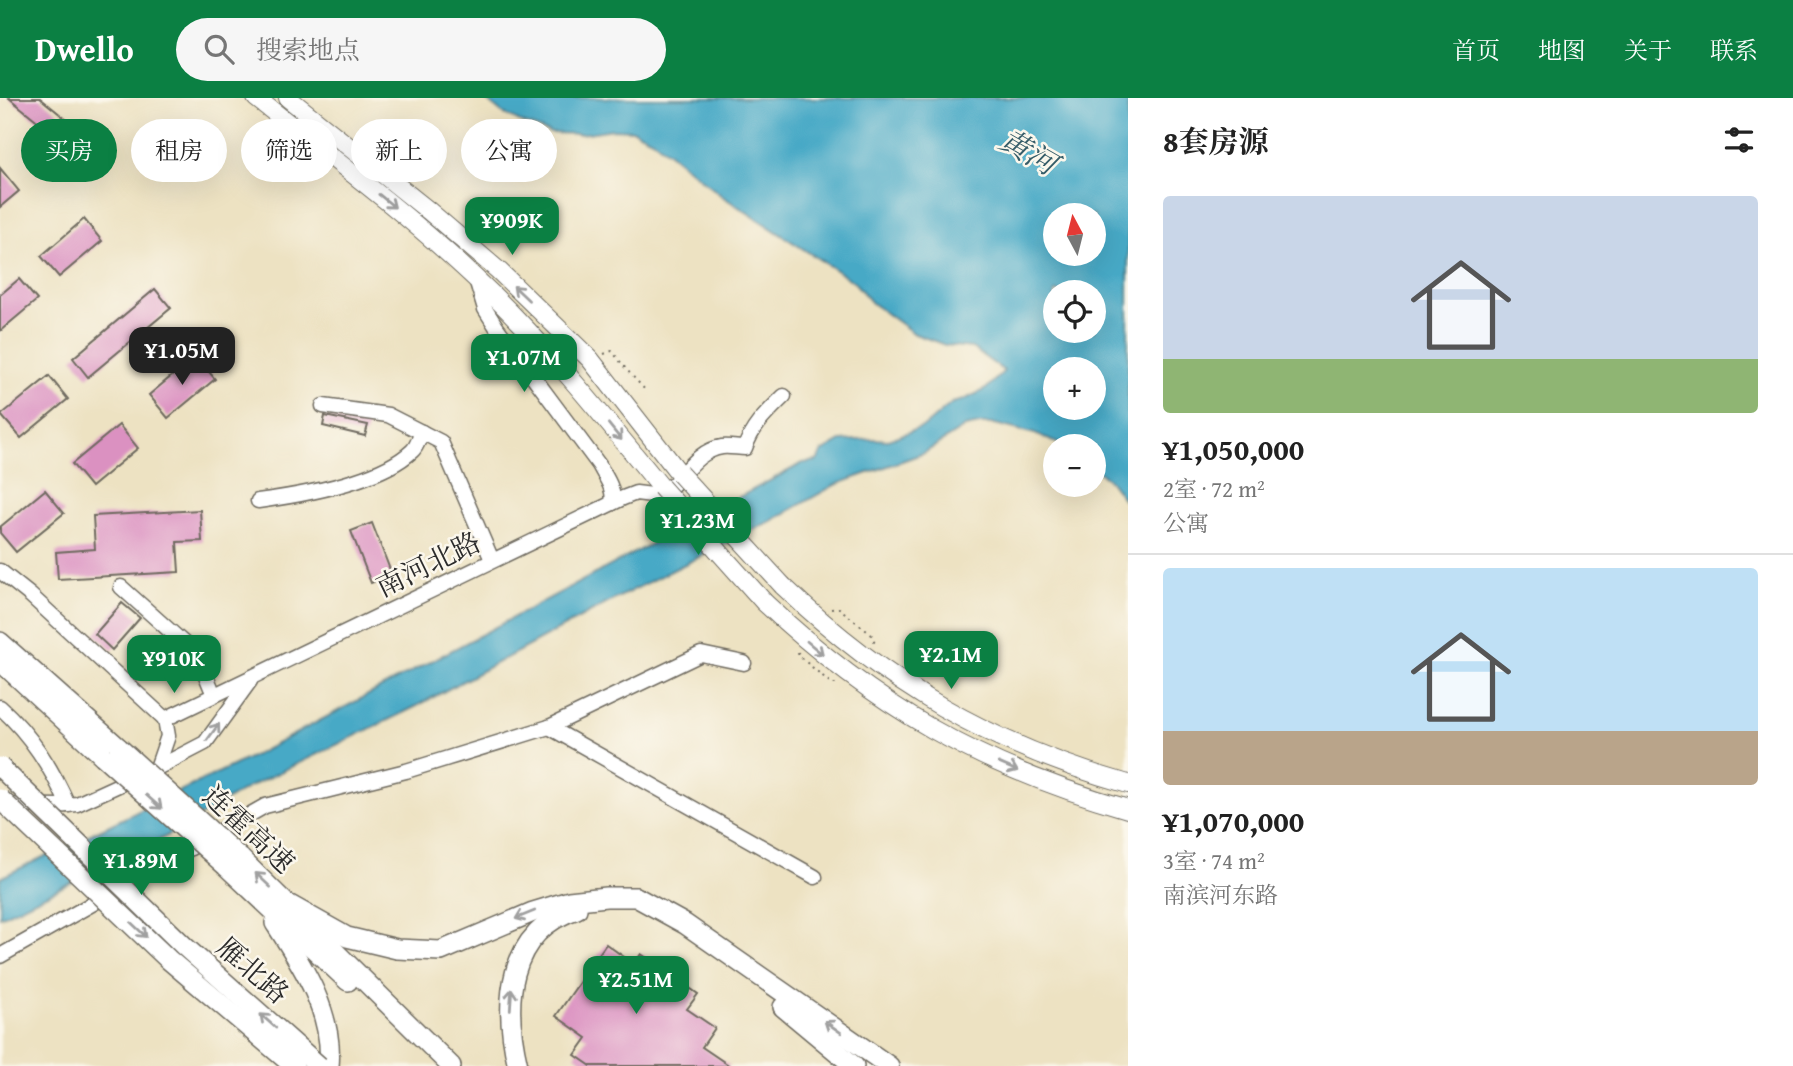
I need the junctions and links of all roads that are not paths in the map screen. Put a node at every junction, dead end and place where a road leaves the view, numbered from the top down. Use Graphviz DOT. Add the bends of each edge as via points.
graph roads {
  1 [pos="256,98"];
  2 [pos="288,98"];
  3 [pos="475,278"];
  4 [pos="784,396"];
  5 [pos="323,406"];
  6 [pos="422,432"];
  7 [pos="618,500"];
  8 [pos="258,501"];
  9 [pos="492,560"];
  10 [pos="0,571"];
  11 [pos="121,587"];
  12 [pos="0,642"];
  13 [pos="0,661"];
  14 [pos="744,663"];
  15 [pos="256,675"];
  16 [pos="214,695"];
  17 [pos="0,707"];
  18 [pos="165,719"];
  19 [pos="549,727"];
  20 [pos="111,752"];
  21 [pos="0,767"];
  22 [pos="156,768"];
  23 [pos="1128,784"];
  24 [pos="0,799"];
  25 [pos="0,805"];
  26 [pos="68,805"];
  27 [pos="1128,809"];
  28 [pos="233,862"];
  29 [pos="815,877"];
  30 [pos="257,896"];
  31 [pos="290,905"];
  32 [pos="0,957"];
  33 [pos="294,1066"];
  34 [pos="319,1066"];
  35 [pos="329,1066"];
  36 [pos="441,1066"];
  37 [pos="451,1066"];
  38 [pos="518,1066"];
  39 [pos="853,1066"];
  40 [pos="890,1066"];
  1 -- 3 [label="main road, one-way" via="415,223"];
  23 -- 2 [label="main road, one-way, bridge" via="1018,746 932,702 853,648 782,586 679,473 590,359 499,271"];
  3 -- 7 [label="street" via="496,328 599,466"];
  3 -- 27 [label="main road, one-way, bridge" via="558,361 661,487 764,602 837,667 919,723 1008,768"];
  4 -- 7 [label="street" via="750,434 746,448 722,447 698,457 660,496 636,493"];
  5 -- 6 [label="street" via="388,415"];
  6 -- 8 [label="street" via="414,450 385,470 309,494"];
  6 -- 9 [label="street" via="441,442"];
  7 -- 9 [label="street, 南河北路"];
  9 -- 15 [label="street, 南河北路"];
  10 -- 18 [label="street"];
  11 -- 16 [label="street" via="198,656"];
  12 -- 20 [label="highway, 连霍高速"];
  13 -- 20 [label="highway, 连霍高速"];
  14 -- 19 [label="street" via="701,654"];
  15 -- 16 [label="street, 南河北路"];
  22 -- 15 [label="street, 南河北路, one-way" via="205,743"];
  16 -- 18 [label="street, 南河北路"];
  17 -- 26 [label="street" via="21,726 53,771"];
  18 -- 22 [label="street" via="168,736"];
  19 -- 29 [label="street"];
  19 -- 32 [label="street" via="406,771 265,806"];
  20 -- 28 [label="highway, 连霍高速, bridge"];
  34 -- 21 [label="highway, 雁北路, one-way, bridge" via="184,946"];
  22 -- 26 [label="street, 南河北路"];
  24 -- 33 [label="highway, 雁北路, one-way, bridge" via="168,959"];
  25 -- 26 [label="street, 南河北路"];
  28 -- 30 [label="highway, 连霍高速"];
  31 -- 28 [label="highway, 连霍高速, one-way"];
  30 -- 35 [label="highway" via="308,975 325,1020"];
  30 -- 36 [label="highway, 连霍高速"];
  31 -- 37 [label="highway, 连霍高速"];
  40 -- 31 [label="highway, one-way" via="685,924 636,897 569,901 441,951 397,949 347,937"];
  38 -- 39 [label="highway, one-way" via="510,1000 513,974 525,948 562,914 597,904 620,906 664,923 799,1019"];
}
